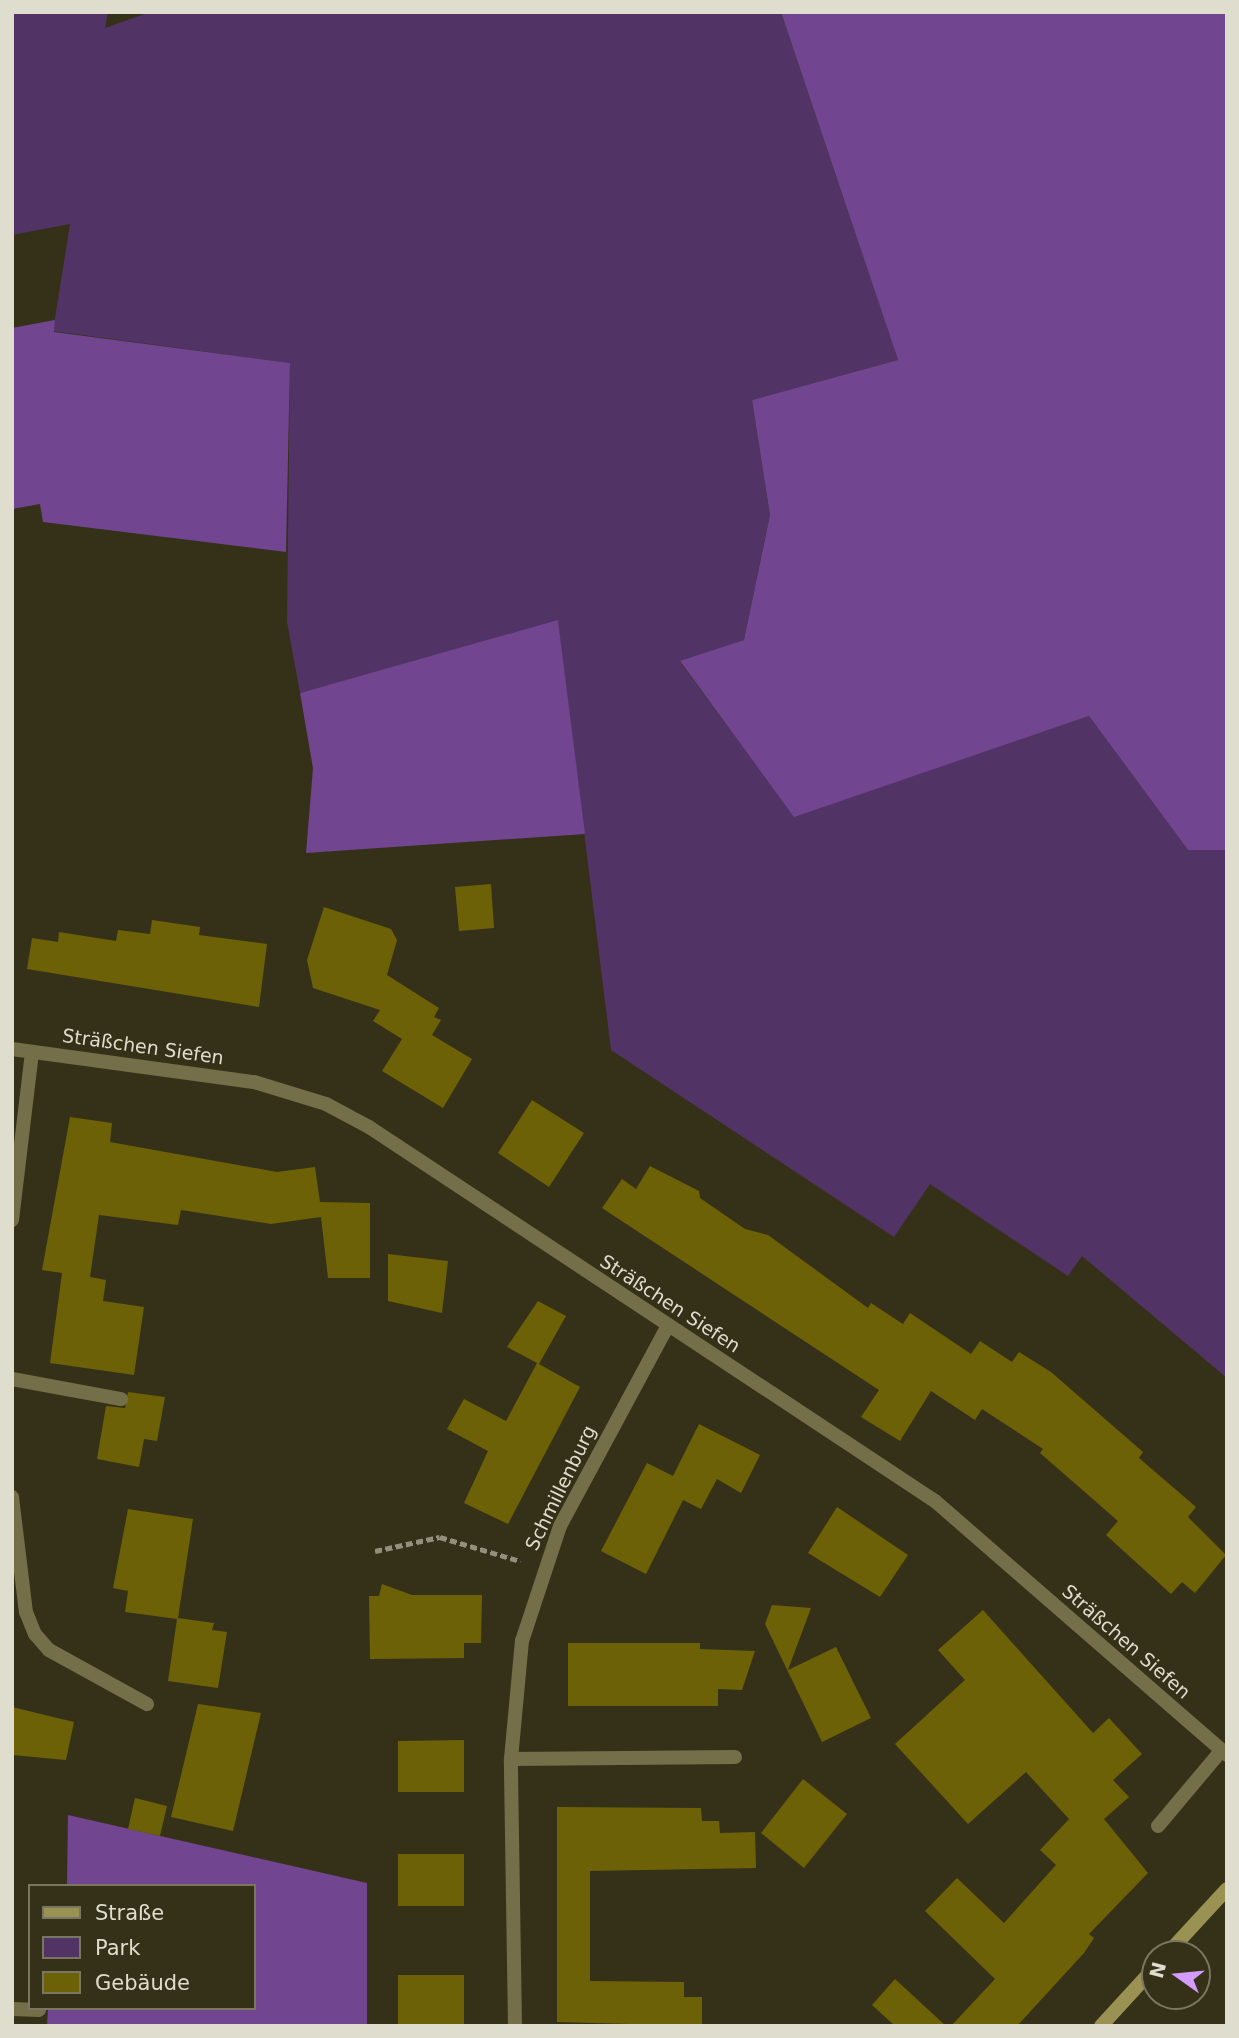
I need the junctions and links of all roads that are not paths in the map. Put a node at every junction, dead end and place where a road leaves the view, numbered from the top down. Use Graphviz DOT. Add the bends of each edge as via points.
graph roads {
  1 [pos="12,1049"];
  2 [pos="32,1052"];
  3 [pos="12,1220"];
  4 [pos="667,1327"];
  5 [pos="12,1379"];
  6 [pos="121,1399"];
  7 [pos="12,1497"];
  8 [pos="147,1704"];
  9 [pos="1224,1753"];
  10 [pos="735,1757"];
  11 [pos="512,1759"];
  12 [pos="1158,1826"];
  13 [pos="1227,1889"];
  14 [pos="1180,1940"];
  15 [pos="1141,1982"];
  16 [pos="12,2010"];
  17 [pos="39,2010"];
  18 [pos="515,2026"];
  19 [pos="1101,2026"];
  1 -- 2 [label="street, Sträßchen Siefen"];
  2 -- 3 [label="street"];
  2 -- 4 [label="street, Sträßchen Siefen" via="254,1082 326,1104"];
  4 -- 9 [label="street, Sträßchen Siefen" via="935,1502"];
  4 -- 11 [label="street, Schmillenburg" via="543,1567 514,1680"];
  5 -- 6 [label="street"];
  7 -- 8 [label="street" via="26,1612 35,1634 49,1650"];
  9 -- 12 [label="street"];
  10 -- 11 [label="street"];
  11 -- 18 [label="street, Schmillenburg"];
  13 -- 14 [label="main road"];
  15 -- 19 [label="main road"];
  16 -- 17 [label="street"];
}
